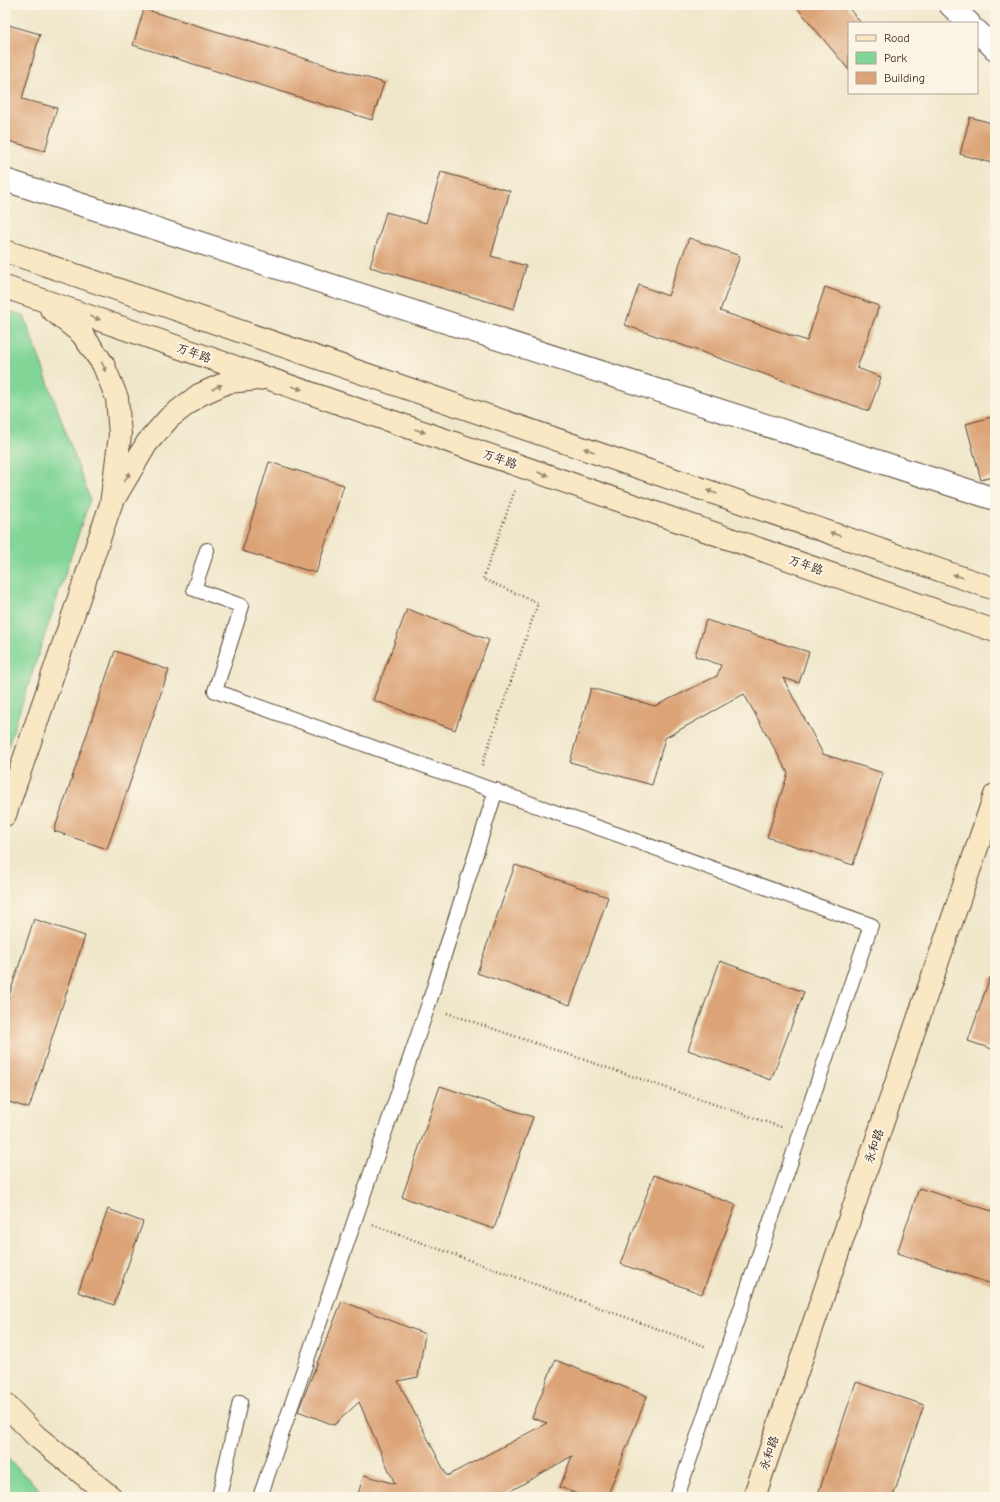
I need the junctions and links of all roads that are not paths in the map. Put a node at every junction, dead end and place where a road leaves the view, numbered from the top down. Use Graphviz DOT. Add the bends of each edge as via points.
graph roads {
  1 [pos="950,5"];
  2 [pos="968,22"];
  3 [pos="978,32"];
  4 [pos="995,48"];
  5 [pos="5,180"];
  6 [pos="5,250"];
  7 [pos="5,287"];
  8 [pos="39,299"];
  9 [pos="268,378"];
  10 [pos="995,499"];
  11 [pos="111,504"];
  12 [pos="207,550"];
  13 [pos="995,589"];
  14 [pos="995,630"];
  15 [pos="496,790"];
  16 [pos="995,795"];
  17 [pos="5,815"];
  18 [pos="240,1402"];
  19 [pos="5,1404"];
  20 [pos="111,1497"];
  21 [pos="219,1497"];
  22 [pos="260,1497"];
  23 [pos="677,1497"];
  24 [pos="754,1497"];
  1 -- 2 [label="street"];
  3 -- 4 [label="street"];
  5 -- 10 [label="street"];
  13 -- 6 [label="main road, one-way"];
  7 -- 8 [label="main road, 万年路"];
  8 -- 9 [label="main road, 万年路, one-way"];
  8 -- 11 [label="main road, one-way" via="82,334 103,364 117,398 120,436"];
  11 -- 9 [label="main road, one-way" via="147,443 169,418 199,395 228,382"];
  9 -- 14 [label="main road, 万年路, one-way"];
  11 -- 17 [label="main road"];
  12 -- 15 [label="lane" via="194,589 242,606 215,691"];
  15 -- 22 [label="lane" via="428,1006"];
  15 -- 23 [label="lane" via="871,925"];
  16 -- 24 [label="main road, 永和路"];
  18 -- 21 [label="lane"];
  19 -- 20 [label="main road" via="36,1436"];
}
